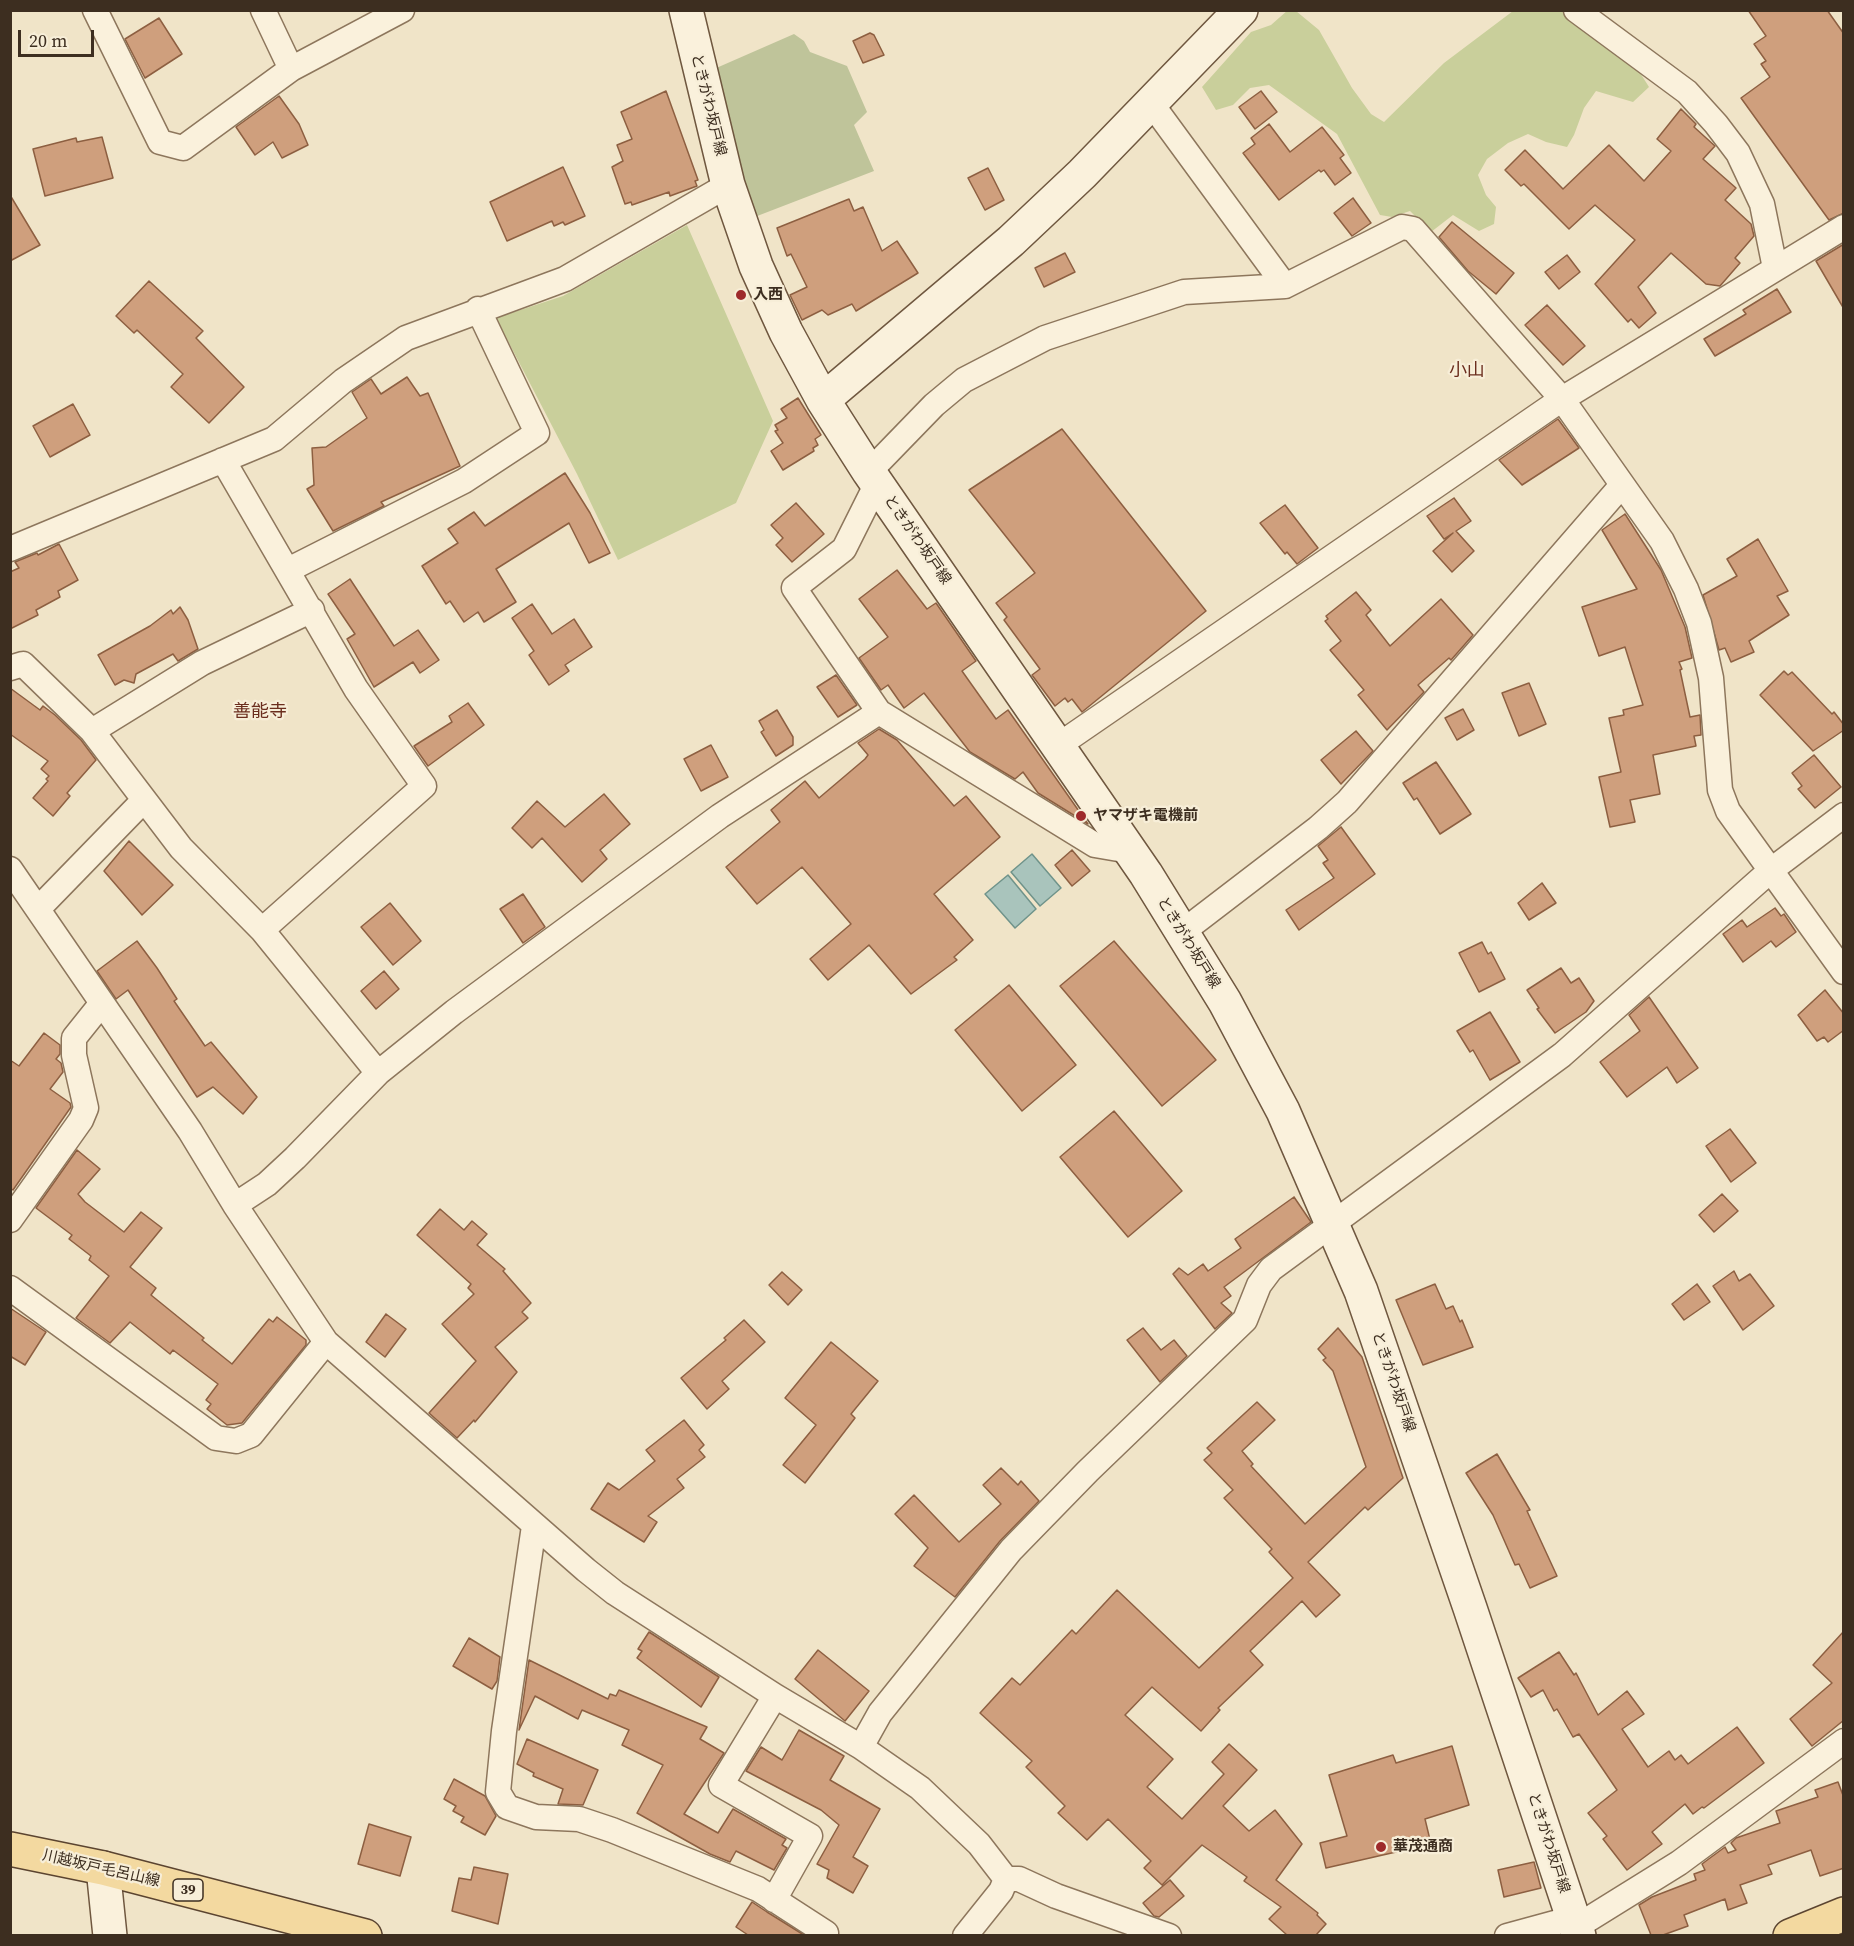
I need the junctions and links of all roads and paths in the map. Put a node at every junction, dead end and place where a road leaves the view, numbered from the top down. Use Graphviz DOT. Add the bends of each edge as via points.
graph roads {
  1 [pos="95,10"];
  2 [pos="263,10"];
  3 [pos="402,10"];
  4 [pos="686,10"];
  5 [pos="1241,10"];
  6 [pos="1576,10"];
  7 [pos="291,69"];
  8 [pos="1150,103"];
  9 [pos="728,184"];
  10 [pos="1844,227"];
  11 [pos="1775,268"];
  12 [pos="1285,286"];
  13 [pos="478,309"];
  14 [pos="1562,399"];
  15 [pos="823,400"];
  16 [pos="224,460"];
  17 [pos="873,477"];
  18 [pos="1622,484"];
  19 [pos="10,549"];
  20 [pos="288,570"];
  21 [pos="312,610"];
  22 [pos="10,668"];
  23 [pos="879,712"];
  24 [pos="92,730"];
  25 [pos="1059,745"];
  26 [pos="144,801"];
  27 [pos="1844,815"];
  28 [pos="1130,851"];
  29 [pos="10,869"];
  30 [pos="1770,871"];
  31 [pos="38,909"];
  32 [pos="262,930"];
  33 [pos="1181,933"];
  34 [pos="1844,972"];
  35 [pos="102,1003"];
  36 [pos="378,1073"];
  37 [pos="235,1206"];
  38 [pos="10,1220"];
  39 [pos="1335,1225"];
  40 [pos="10,1288"];
  41 [pos="326,1342"];
  42 [pos="534,1526"];
  43 [pos="775,1696"];
  44 [pos="1844,1741"];
  45 [pos="861,1747"];
  46 [pos="10,1849"];
  47 [pos="103,1868"];
  48 [pos="1006,1879"];
  49 [pos="774,1900"];
  50 [pos="1844,1914"];
  51 [pos="1576,1927"];
  52 [pos="826,1933"];
  53 [pos="110,1935"];
  54 [pos="365,1935"];
  55 [pos="964,1935"];
  56 [pos="1169,1935"];
  57 [pos="1507,1935"];
  58 [pos="1790,1935"];
  1 -- 7 [label="street" via="160,142 183,148"];
  2 -- 7 [label="street"];
  3 -- 7 [label="street"];
  4 -- 9 [label="main road, ときがわ坂戸線"];
  5 -- 8 [label="main road"];
  6 -- 11 [label="street" via="1687,92 1716,124 1738,153 1762,204"];
  8 -- 12 [label="street"];
  8 -- 15 [label="main road" via="1011,241"];
  9 -- 13 [label="street" via="565,279"];
  9 -- 15 [label="main road, ときがわ坂戸線" via="756,266"];
  10 -- 11 [label="street"];
  11 -- 14 [label="street"];
  12 -- 14 [label="street" via="1402,227 1413,229"];
  12 -- 17 [label="street" via="1184,292 1045,338 964,380 934,405"];
  13 -- 16 [label="street" via="406,338 343,381 274,439"];
  13 -- 20 [label="street" via="537,433 464,481"];
  14 -- 18 [label="street"];
  14 -- 25 [label="street"];
  15 -- 17 [label="main road, ときがわ坂戸線"];
  16 -- 19 [label="street"];
  16 -- 20 [label="street"];
  17 -- 23 [label="street" via="844,549 794,588"];
  17 -- 25 [label="main road, ときがわ坂戸線"];
  18 -- 30 [label="street" via="1662,541 1700,622 1711,678 1720,790 1728,811"];
  18 -- 33 [label="street" via="1347,802"];
  20 -- 21 [label="street"];
  21 -- 24 [label="street" via="202,663"];
  21 -- 32 [label="street" via="356,689 424,786"];
  22 -- 24 [label="street" via="23,664"];
  23 -- 28 [label="street" via="1095,845"];
  23 -- 36 [label="street" via="711,822"];
  24 -- 26 [label="street"];
  25 -- 28 [label="main road, ときがわ坂戸線"];
  26 -- 31 [label="street"];
  26 -- 32 [label="street" via="181,848"];
  27 -- 30 [label="street"];
  28 -- 33 [label="main road, ときがわ坂戸線"];
  29 -- 31 [label="street"];
  30 -- 34 [label="street"];
  30 -- 39 [label="street" via="1562,1055"];
  31 -- 35 [label="street"];
  32 -- 36 [label="street"];
  33 -- 39 [label="main road, ときがわ坂戸線" via="1256,1057"];
  35 -- 37 [label="street" via="190,1131"];
  35 -- 38 [label="street" via="74,1038 86,1108 81,1120"];
  36 -- 37 [label="street" via="295,1158"];
  37 -- 41 [label="street"];
  39 -- 45 [label="street" via="1271,1269 1259,1285 1245,1320 1011,1550 880,1713"];
  39 -- 51 [label="main road, ときがわ坂戸線" via="1470,1608"];
  40 -- 41 [label="street" via="216,1438 236,1441 251,1435"];
  41 -- 42 [label="street"];
  42 -- 43 [label="street" via="615,1593"];
  42 -- 49 [label="street" via="498,1792 507,1807 612,1830"];
  43 -- 45 [label="street"];
  43 -- 49 [label="street" via="721,1785 810,1836"];
  44 -- 51 [label="street" via="1678,1863"];
  45 -- 48 [label="street" via="920,1788 979,1844"];
  46 -- 47 [label="main road, 川越坂戸毛呂山線 / 39"];
  47 -- 53 [label="main road"];
  47 -- 54 [label="main road, 川越坂戸毛呂山線 / 39"];
  48 -- 55 [label="street" via="1001,1891"];
  48 -- 56 [label="street" via="1020,1878 1056,1896"];
  49 -- 52 [label="street"];
  50 -- 58 [label="main road"];
  51 -- 57 [label="street"];
}
